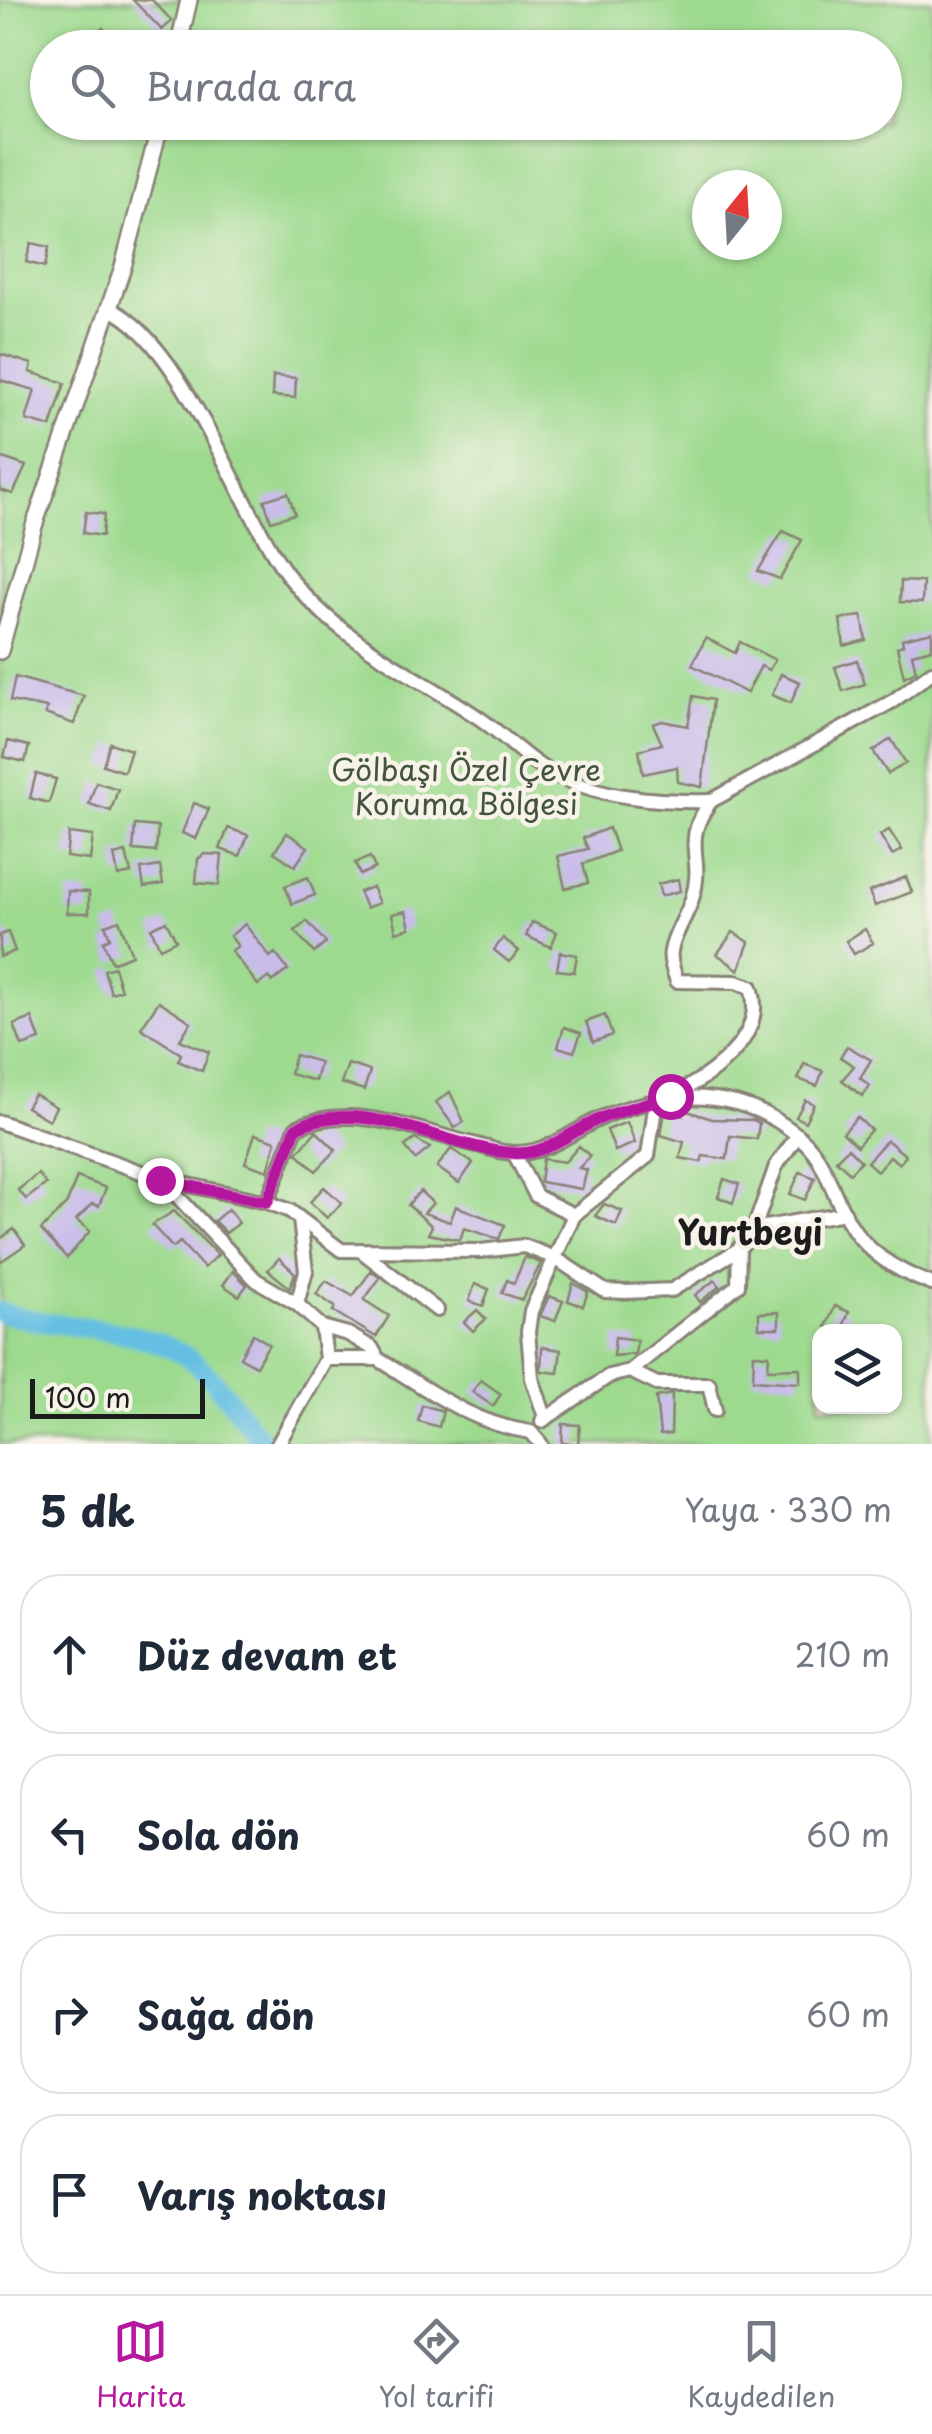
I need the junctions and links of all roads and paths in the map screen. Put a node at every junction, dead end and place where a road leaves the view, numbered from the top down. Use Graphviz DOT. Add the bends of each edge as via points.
graph roads {
  1 [pos="189,0"];
  2 [pos="182,30"];
  3 [pos="156,140"];
  4 [pos="110,309"];
  5 [pos="0,651"];
  6 [pos="932,672"];
  7 [pos="711,801"];
  8 [pos="663,1099"];
  9 [pos="0,1122"];
  10 [pos="798,1135"];
  11 [pos="514,1154"];
  12 [pos="160,1180"];
  13 [pos="267,1202"];
  14 [pos="845,1212"];
  15 [pos="574,1215"];
  16 [pos="300,1220"];
  17 [pos="754,1230"];
  18 [pos="739,1249"];
  19 [pos="360,1250"];
  20 [pos="555,1258"];
  21 [pos="932,1284"];
  22 [pos="297,1304"];
  23 [pos="437,1310"];
  24 [pos="322,1328"];
  25 [pos="326,1359"];
  26 [pos="378,1359"];
  27 [pos="630,1371"];
  28 [pos="715,1410"];
  29 [pos="545,1418"];
  30 [pos="531,1432"];
  31 [pos="278,1444"];
  32 [pos="542,1444"];
  1 -- 2 [label="street"];
  3 -- 4 [label="street"];
  4 -- 5 [label="street" via="40,507"];
  4 -- 7 [label="street" via="148,336 282,568 332,622 548,771 622,795"];
  6 -- 7 [label="street" via="894,702"];
  7 -- 8 [label="street" via="696,821 694,896 669,954 677,981 736,982 751,987 757,1004 750,1031 707,1078"];
  8 -- 10 [label="street" via="728,1099"];
  8 -- 11 [label="street" via="602,1118 544,1150"];
  8 -- 15 [label="street" via="648,1156"];
  9 -- 12 [label="street"];
  10 -- 14 [label="street" via="829,1171"];
  10 -- 17 [label="street" via="776,1166"];
  11 -- 13 [label="street" via="345,1115 313,1119 296,1128"];
  11 -- 15 [label="street" via="536,1196"];
  12 -- 13 [label="street"];
  12 -- 22 [label="street" via="256,1280"];
  13 -- 16 [label="street"];
  14 -- 17 [label="street"];
  14 -- 21 [label="street" via="894,1270"];
  15 -- 20 [label="street"];
  16 -- 19 [label="street" via="341,1250"];
  16 -- 22 [label="street" via="306,1270"];
  17 -- 18 [label="street"];
  18 -- 20 [label="street" via="672,1290 605,1291"];
  18 -- 27 [label="street" via="738,1285"];
  19 -- 20 [label="street" via="524,1246"];
  19 -- 23 [label="street"];
  20 -- 29 [label="street" via="528,1332"];
  22 -- 24 [label="street"];
  24 -- 25 [label="street"];
  24 -- 26 [label="street" via="348,1334"];
  25 -- 26 [label="street"];
  25 -- 31 [label="street"];
  26 -- 30 [label="street" via="472,1418"];
  27 -- 28 [label="street" via="657,1384 710,1384"];
  27 -- 29 [label="street" via="610,1376"];
  29 -- 30 [label="street"];
  30 -- 32 [label="street"];
}
